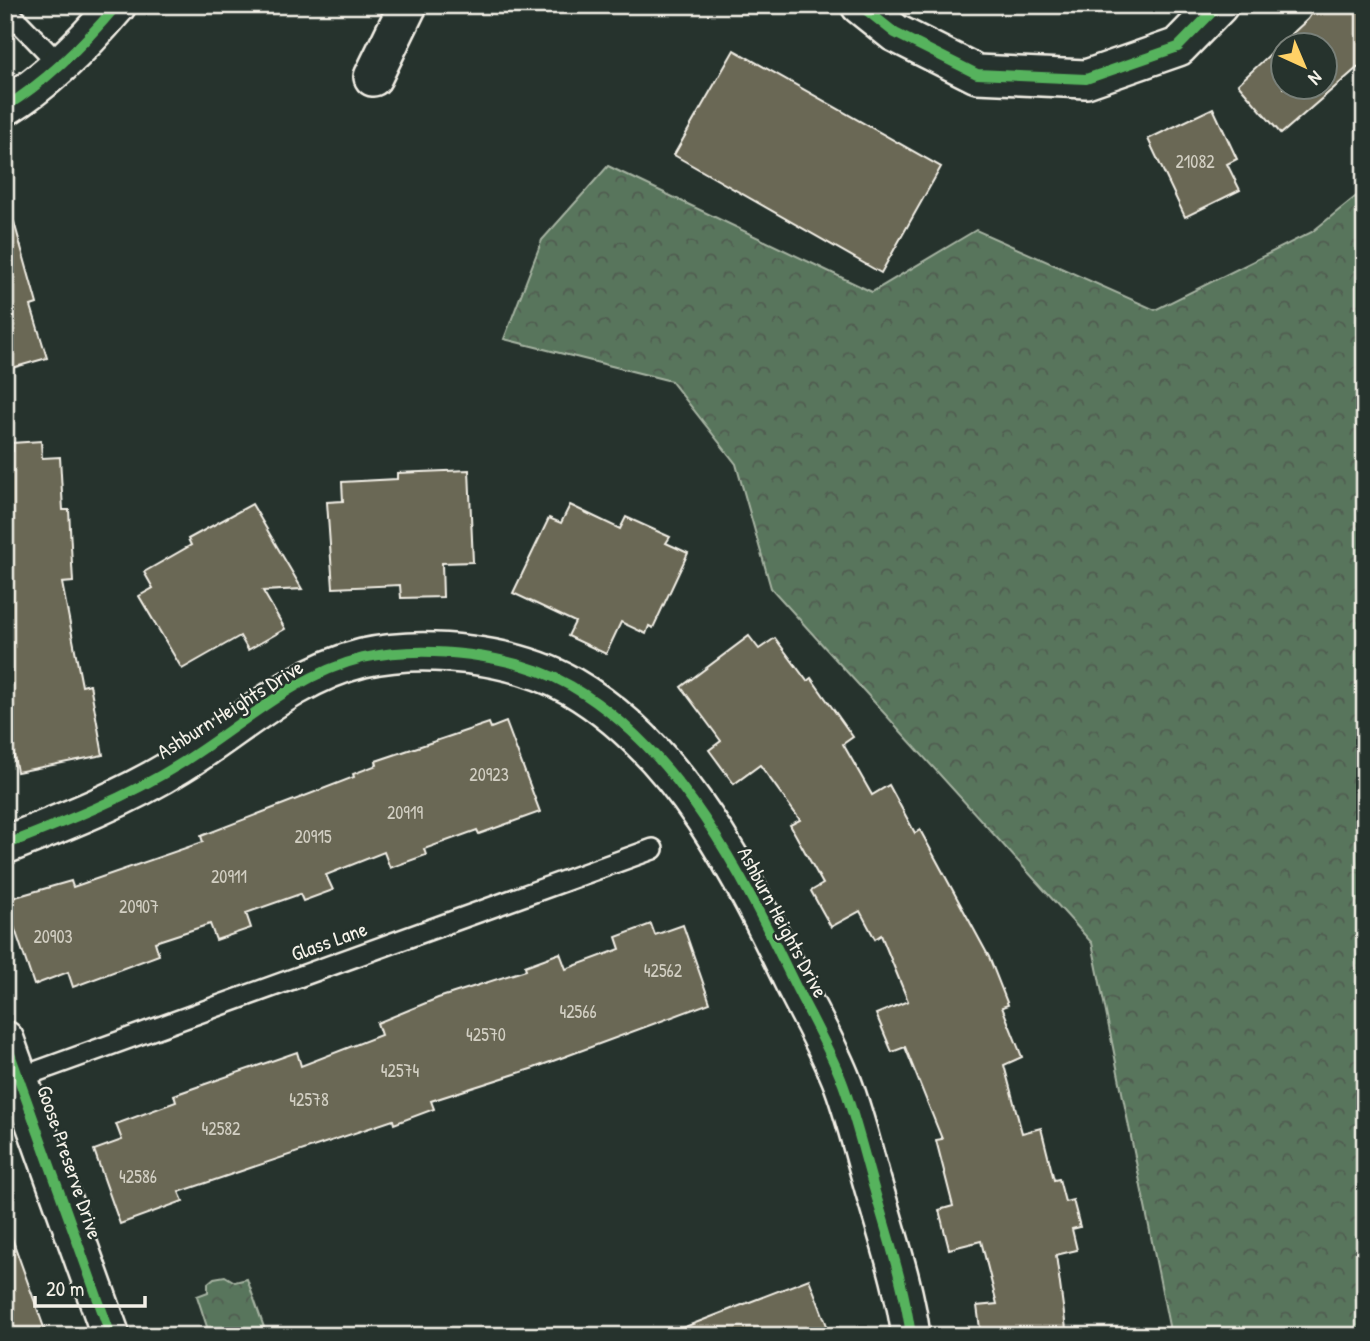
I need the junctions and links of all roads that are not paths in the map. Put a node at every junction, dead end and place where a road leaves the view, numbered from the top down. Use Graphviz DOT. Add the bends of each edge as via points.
graph roads {
  1 [pos="117,5"];
  2 [pos="408,5"];
  3 [pos="860,5"];
  4 [pos="1219,5"];
  5 [pos="5,8"];
  6 [pos="59,64"];
  7 [pos="373,77"];
  8 [pos="5,107"];
  9 [pos="5,845"];
  10 [pos="653,849"];
  11 [pos="5,1040"];
  12 [pos="12,1080"];
  13 [pos="111,1336"];
  14 [pos="911,1336"];
  1 -- 6 [label="street"];
  2 -- 7 [label="street"];
  3 -- 4 [label="street" via="895,33 977,74 1086,79 1178,47"];
  5 -- 6 [label="lane"];
  6 -- 8 [label="street"];
  9 -- 14 [label="street, Ashburn Heights Drive" via="75,818 178,766 298,683 362,659 450,652 532,670 570,686 636,737 701,815 748,889 842,1082 905,1294"];
  10 -- 12 [label="lane, Glass Lane"];
  11 -- 12 [label="street, Goose Preserve Drive"];
  12 -- 13 [label="street, Goose Preserve Drive"];
}
